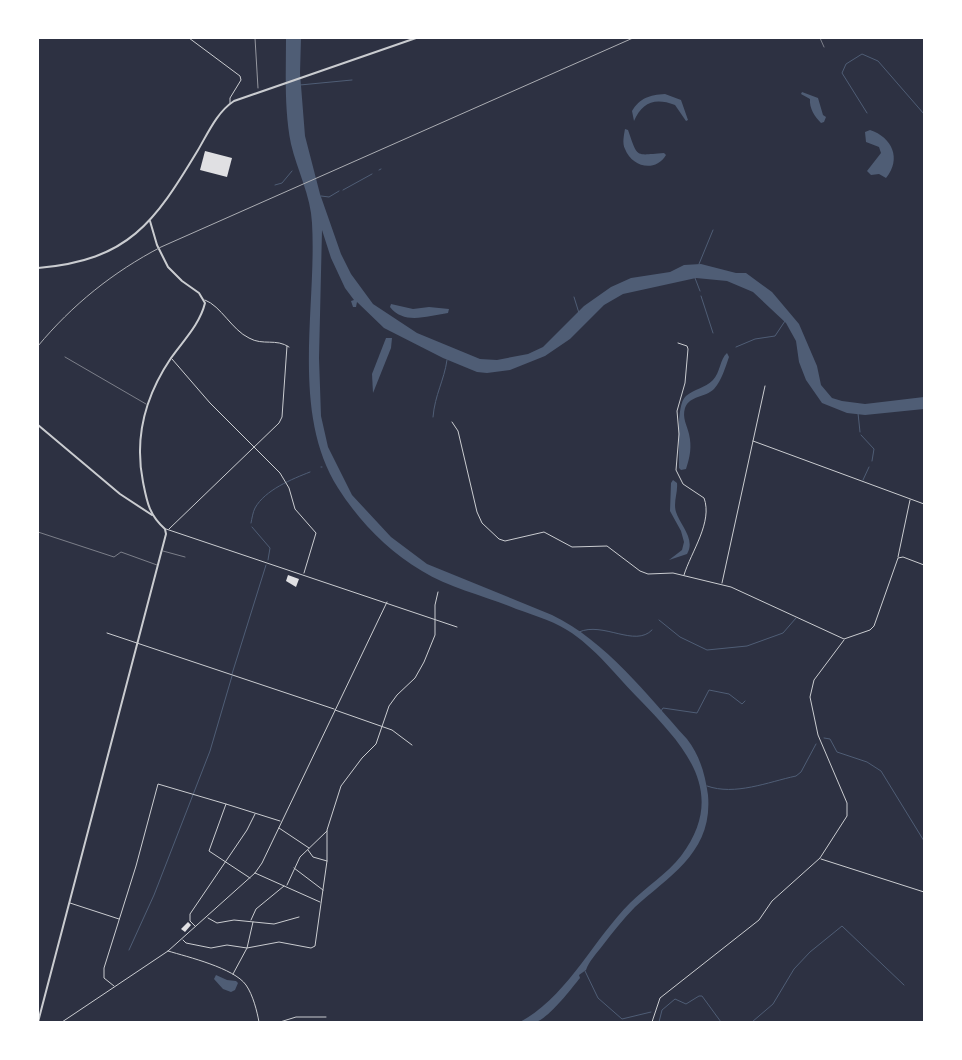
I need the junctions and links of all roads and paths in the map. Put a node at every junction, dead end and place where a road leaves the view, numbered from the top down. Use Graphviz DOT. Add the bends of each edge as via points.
graph roads {
  1 [pos="189,38"];
  2 [pos="254,38"];
  3 [pos="416,38"];
  4 [pos="820,38"];
  5 [pos="824,47"];
  6 [pos="258,91"];
  7 [pos="230,103"];
  8 [pos="150,221"];
  9 [pos="38,268"];
  10 [pos="205,300"];
  11 [pos="678,343"];
  12 [pos="65,357"];
  13 [pos="171,358"];
  14 [pos="765,386"];
  15 [pos="148,405"];
  16 [pos="452,422"];
  17 [pos="38,425"];
  18 [pos="753,441"];
  19 [pos="254,446"];
  20 [pos="910,499"];
  21 [pos="924,504"];
  22 [pos="152,515"];
  23 [pos="167,529"];
  24 [pos="38,532"];
  25 [pos="161,550"];
  26 [pos="186,557"];
  27 [pos="898,558"];
  28 [pos="157,565"];
  29 [pos="924,565"];
  30 [pos="304,574"];
  31 [pos="683,575"];
  32 [pos="722,584"];
  33 [pos="438,592"];
  34 [pos="387,602"];
  35 [pos="434,619"];
  36 [pos="458,626"];
  37 [pos="107,633"];
  38 [pos="844,639"];
  39 [pos="138,643"];
  40 [pos="335,709"];
  41 [pos="383,726"];
  42 [pos="412,745"];
  43 [pos="226,804"];
  44 [pos="255,813"];
  45 [pos="281,822"];
  46 [pos="278,828"];
  47 [pos="327,830"];
  48 [pos="309,849"];
  49 [pos="820,858"];
  50 [pos="327,861"];
  51 [pos="226,862"];
  52 [pos="294,868"];
  53 [pos="255,873"];
  54 [pos="250,878"];
  55 [pos="286,886"];
  56 [pos="324,890"];
  57 [pos="924,892"];
  58 [pos="321,902"];
  59 [pos="70,903"];
  60 [pos="299,917"];
  61 [pos="206,918"];
  62 [pos="119,920"];
  63 [pos="252,921"];
  64 [pos="196,927"];
  65 [pos="182,939"];
  66 [pos="247,948"];
  67 [pos="168,951"];
  68 [pos="232,974"];
  69 [pos="115,987"];
  70 [pos="326,1017"];
  71 [pos="38,1022"];
  72 [pos="62,1022"];
  73 [pos="259,1022"];
  74 [pos="280,1022"];
  75 [pos="652,1022"];
  1 -- 7 [label="street" via="240,76"];
  2 -- 6 [label="path"];
  3 -- 6 [label="street"];
  4 -- 5 [label="lane"];
  6 -- 7 [label="street"];
  7 -- 8 [label="street" via="220,114 170,197"];
  8 -- 9 [label="street" via="130,239 102,255 72,264"];
  8 -- 10 [label="street" via="157,245 174,274"];
  10 -- 13 [label="street" via="203,311 189,335"];
  10 -- 19 [label="street" via="248,338 261,342 279,341 288,347 282,417"];
  11 -- 31 [label="street" via="688,349 677,411 676,473 683,484 704,498 705,504 703,526"];
  12 -- 15 [label="lane"];
  13 -- 15 [label="street"];
  13 -- 19 [label="street"];
  14 -- 18 [label="street"];
  15 -- 22 [label="street" via="140,430 140,460"];
  16 -- 31 [label="street" via="458,431 480,519 499,539 508,541 544,532 572,547 607,546 648,574"];
  17 -- 22 [label="street" via="120,494"];
  18 -- 20 [label="street"];
  18 -- 32 [label="street"];
  19 -- 23 [label="street"];
  19 -- 30 [label="street" via="286,482 295,509 316,533"];
  20 -- 21 [label="street"];
  20 -- 27 [label="street"];
  22 -- 23 [label="street"];
  23 -- 25 [label="street"];
  23 -- 30 [label="street"];
  24 -- 28 [label="lane" via="114,558 121,552"];
  25 -- 26 [label="lane"];
  25 -- 28 [label="street"];
  27 -- 29 [label="street"];
  27 -- 38 [label="street" via="874,626"];
  28 -- 39 [label="street"];
  30 -- 34 [label="street"];
  31 -- 32 [label="street"];
  32 -- 38 [label="street"];
  33 -- 35 [label="street"];
  34 -- 35 [label="street"];
  34 -- 40 [label="street"];
  35 -- 36 [label="street"];
  35 -- 41 [label="street" via="435,635 424,662 415,678 389,706"];
  37 -- 39 [label="street"];
  38 -- 49 [label="street" via="815,678 811,690 819,737 849,808"];
  39 -- 40 [label="street"];
  39 -- 59 [label="street"];
  40 -- 41 [label="street"];
  40 -- 45 [label="street"];
  41 -- 42 [label="street"];
  41 -- 47 [label="street" via="376,744 343,781"];
  43 -- 44 [label="street"];
  43 -- 51 [label="street" via="209,851"];
  43 -- 62 [label="street" via="158,784"];
  44 -- 45 [label="street"];
  44 -- 51 [label="street"];
  45 -- 46 [label="street"];
  46 -- 48 [label="street"];
  46 -- 53 [label="street"];
  47 -- 48 [label="street"];
  47 -- 50 [label="street"];
  48 -- 50 [label="street" via="313,857"];
  48 -- 52 [label="street"];
  49 -- 57 [label="street"];
  49 -- 75 [label="street" via="772,901 759,920 660,998"];
  50 -- 56 [label="street"];
  51 -- 54 [label="street"];
  51 -- 64 [label="street" via="190,914 190,921"];
  52 -- 55 [label="street"];
  52 -- 56 [label="street"];
  53 -- 54 [label="street"];
  53 -- 55 [label="street"];
  54 -- 61 [label="street"];
  55 -- 58 [label="street"];
  55 -- 63 [label="street" via="256,909"];
  56 -- 58 [label="street"];
  58 -- 66 [label="street" via="314,948 279,942"];
  59 -- 62 [label="street"];
  59 -- 71 [label="street"];
  60 -- 63 [label="street" via="274,924"];
  61 -- 63 [label="street" via="217,923"];
  61 -- 64 [label="street"];
  62 -- 69 [label="street" via="104,971 104,978"];
  63 -- 66 [label="street"];
  64 -- 65 [label="street"];
  65 -- 66 [label="street" via="186,943 211,948 227,945"];
  65 -- 67 [label="street"];
  66 -- 68 [label="street"];
  67 -- 68 [label="street"];
  67 -- 69 [label="street"];
  68 -- 73 [label="street" via="248,988"];
  69 -- 72 [label="street"];
  70 -- 74 [label="street" via="296,1017"];
}
